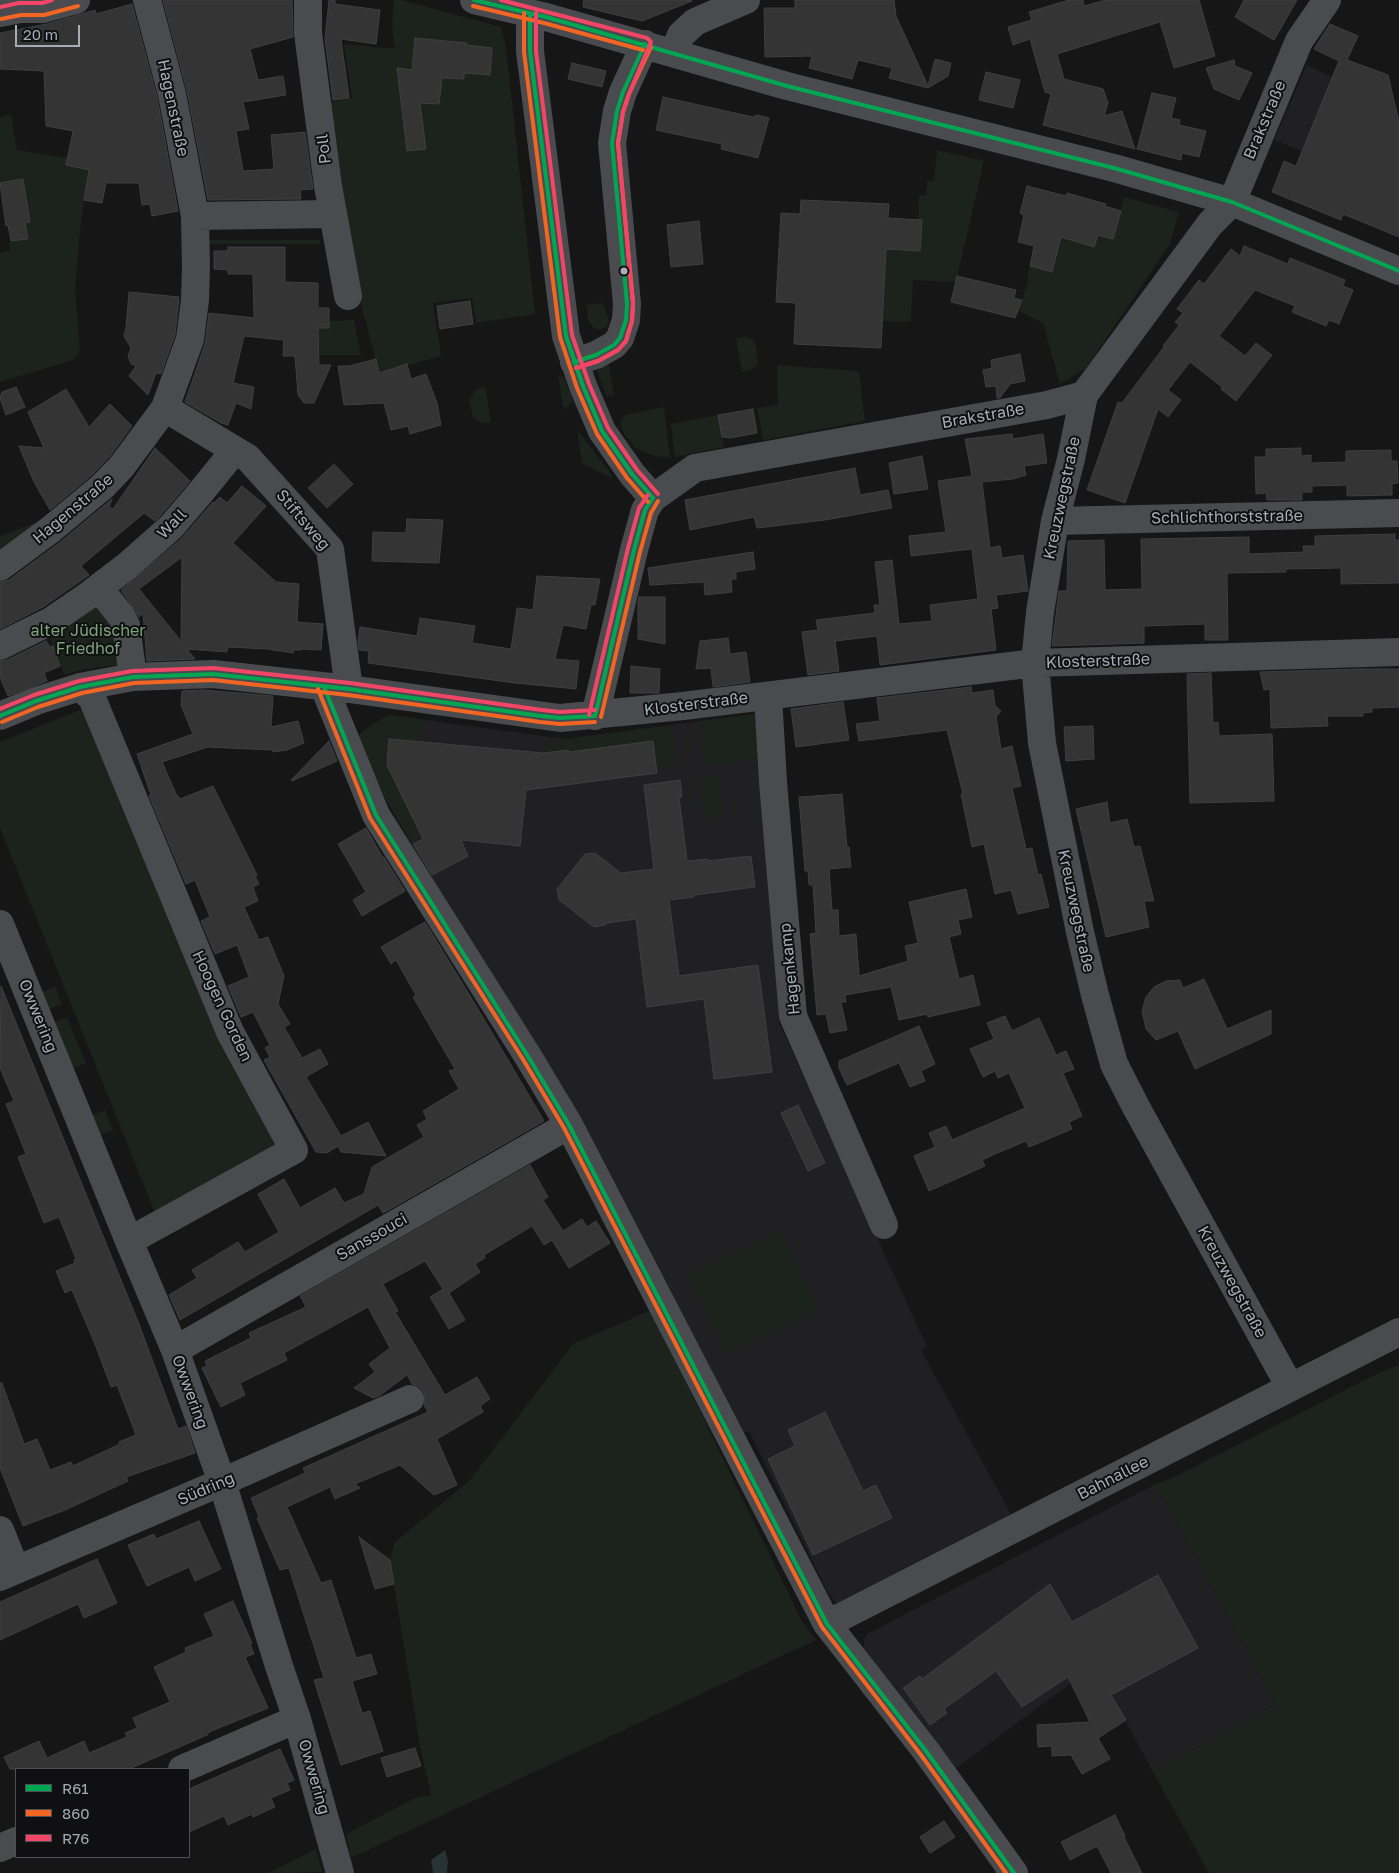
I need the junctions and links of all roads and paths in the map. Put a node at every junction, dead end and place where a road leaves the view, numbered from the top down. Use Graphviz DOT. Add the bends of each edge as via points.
graph roads {
  1 [pos="76,0"];
  2 [pos="147,0"];
  3 [pos="308,0"];
  4 [pos="474,0"];
  5 [pos="746,0"];
  6 [pos="1327,0"];
  7 [pos="0,13"];
  8 [pos="530,13"];
  9 [pos="646,44"];
  10 [pos="674,52"];
  11 [pos="1232,202"];
  12 [pos="332,214"];
  13 [pos="196,216"];
  14 [pos="1399,271"];
  15 [pos="348,296"];
  16 [pos="574,362"];
  17 [pos="1084,395"];
  18 [pos="164,408"];
  19 [pos="235,450"];
  20 [pos="653,498"];
  21 [pos="1399,512"];
  22 [pos="1054,521"];
  23 [pos="0,567"];
  24 [pos="99,588"];
  25 [pos="0,646"];
  26 [pos="1399,652"];
  27 [pos="1035,664"];
  28 [pos="133,678"];
  29 [pos="80,688"];
  30 [pos="337,688"];
  31 [pos="768,696"];
  32 [pos="0,716"];
  33 [pos="595,716"];
  34 [pos="0,924"];
  35 [pos="569,1125"];
  36 [pos="884,1225"];
  37 [pos="129,1241"];
  38 [pos="1399,1332"];
  39 [pos="175,1350"];
  40 [pos="1290,1387"];
  41 [pos="410,1399"];
  42 [pos="222,1482"];
  43 [pos="0,1530"];
  44 [pos="8,1574"];
  45 [pos="828,1624"];
  46 [pos="297,1719"];
  47 [pos="184,1768"];
  48 [pos="15,1841"];
  49 [pos="0,1848"];
  50 [pos="340,1873"];
  51 [pos="1014,1873"];
  1 -- 7 [label="street" via="43,9"];
  2 -- 13 [label="street, Hagenstraße" via="172,94"];
  3 -- 12 [label="street, Poll" via="308,33"];
  4 -- 8 [label="street"];
  5 -- 10 [label="street" via="695,22 682,35"];
  6 -- 11 [label="street, Brakstraße" via="1299,41"];
  8 -- 9 [label="street"];
  8 -- 16 [label="street" via="530,51 564,324"];
  9 -- 10 [label="street"];
  9 -- 16 [label="street" via="616,111 612,143 626,320 614,345"];
  10 -- 11 [label="street" via="787,86 1114,168"];
  11 -- 14 [label="street"];
  11 -- 17 [label="street, Brakstraße" via="1210,224"];
  12 -- 13 [label="street"];
  12 -- 15 [label="street, Poll"];
  13 -- 18 [label="street, Hagenstraße" via="195,292 190,340"];
  16 -- 20 [label="street" via="602,431"];
  17 -- 20 [label="street, Brakstraße" via="1047,405 695,468"];
  17 -- 22 [label="street, Kreuzwegstraße"];
  18 -- 19 [label="street, Stiftsweg"];
  18 -- 23 [label="street, Hagenstraße" via="122,466 103,486"];
  19 -- 24 [label="street, Wall" via="171,527"];
  19 -- 30 [label="street, Stiftsweg" via="248,458 330,549"];
  20 -- 33 [label="street" via="634,550"];
  21 -- 22 [label="street, Schlichthorststraße"];
  22 -- 27 [label="street, Kreuzwegstraße"];
  24 -- 25 [label="street, Wall" via="51,621"];
  24 -- 28 [label="street" via="126,625"];
  26 -- 27 [label="street, Klosterstraße"];
  27 -- 31 [label="street, Klosterstraße"];
  27 -- 40 [label="street, Kreuzwegstraße" via="1042,744 1094,995 1114,1064"];
  28 -- 29 [label="street, Klosterstraße"];
  28 -- 30 [label="street, Klosterstraße" via="213,674"];
  29 -- 32 [label="street, Klosterstraße"];
  29 -- 37 [label="street, Hoogen Gorden" via="93,700 230,1032 294,1150"];
  30 -- 33 [label="street, Klosterstraße" via="541,716"];
  30 -- 35 [label="street, Stiftsweg" via="376,815"];
  31 -- 33 [label="street, Klosterstraße"];
  31 -- 36 [label="street, Hagenkamp" via="793,1016"];
  34 -- 37 [label="street, Owwering"];
  35 -- 39 [label="street, Sanssouci"];
  35 -- 45 [label="street, Stiftsweg"];
  37 -- 39 [label="street, Owwering"];
  38 -- 40 [label="street, Bahnallee"];
  39 -- 42 [label="street, Owwering"];
  40 -- 45 [label="street, Bahnallee"];
  41 -- 42 [label="street, Südring"];
  42 -- 44 [label="street, Südring"];
  42 -- 46 [label="street, Owwering"];
  43 -- 44 [label="street"];
  45 -- 51 [label="street, Stiftsweg" via="926,1751"];
  46 -- 47 [label="street"];
  46 -- 50 [label="street, Owwering"];
  48 -- 49 [label="street"];
}
